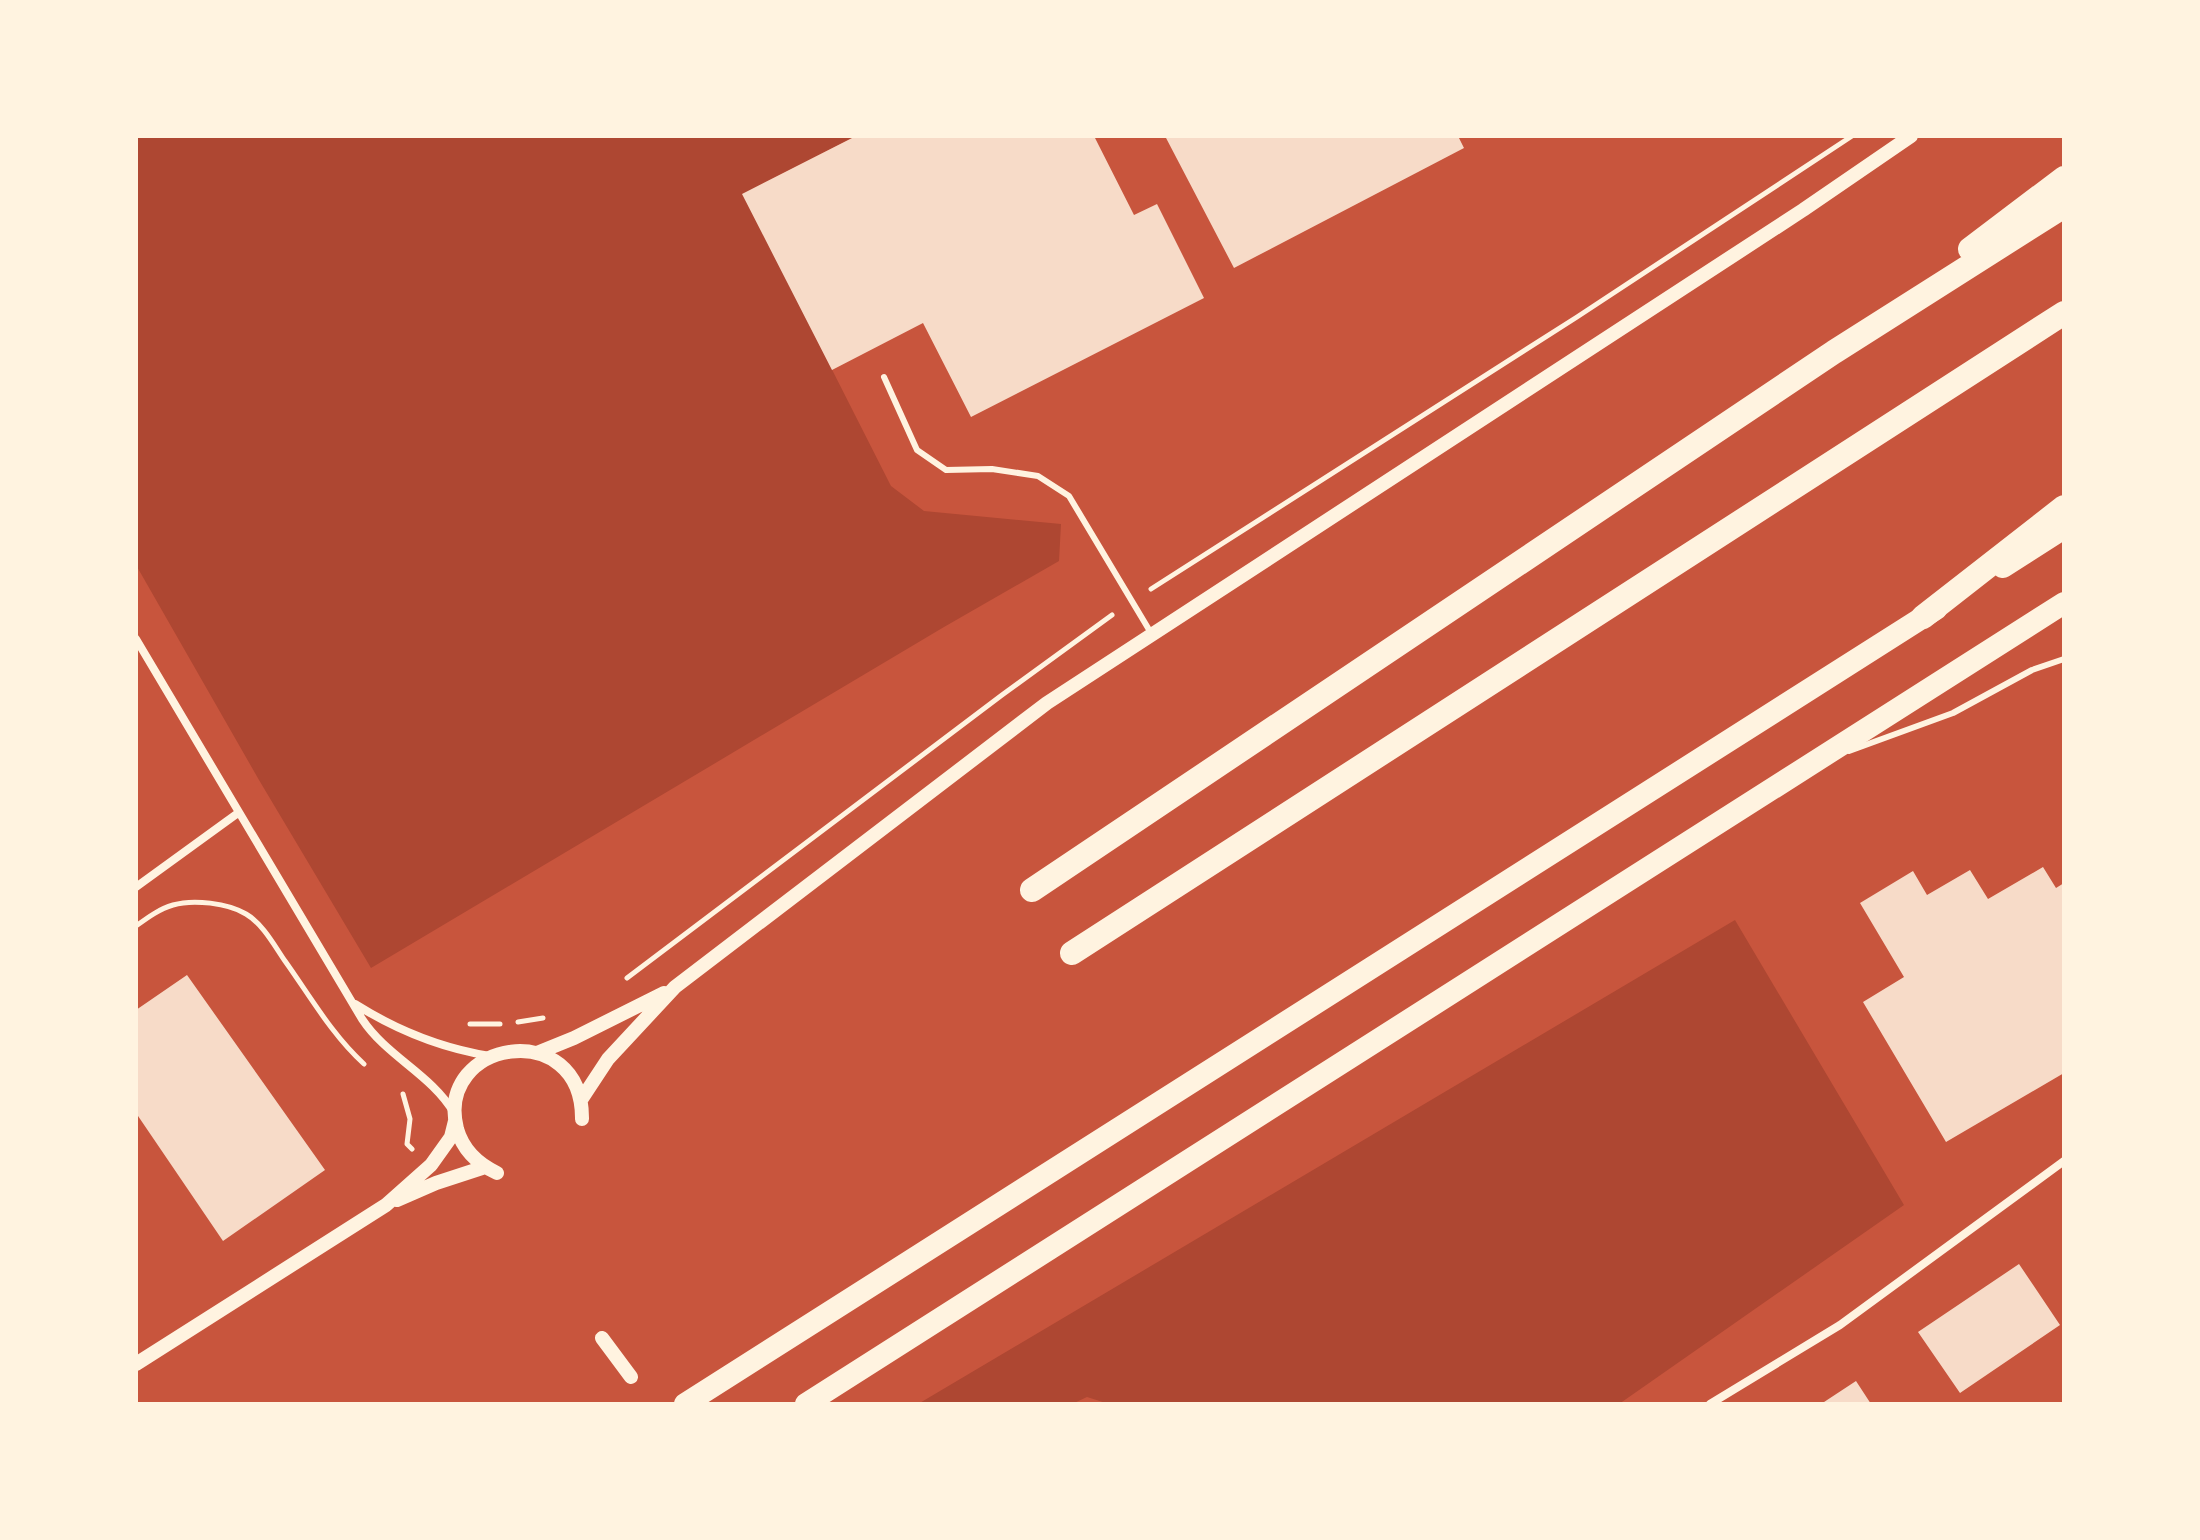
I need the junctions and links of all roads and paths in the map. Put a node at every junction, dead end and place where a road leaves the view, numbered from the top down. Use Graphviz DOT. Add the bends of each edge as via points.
graph roads {
  1 [pos="1852,136"];
  2 [pos="1903,139"];
  3 [pos="2064,178"];
  4 [pos="2064,206"];
  5 [pos="2064,313"];
  6 [pos="1834,352"];
  7 [pos="884,377"];
  8 [pos="2064,507"];
  9 [pos="2064,528"];
  10 [pos="1133,601"];
  11 [pos="2064,603"];
  12 [pos="1923,617"];
  13 [pos="1151,633"];
  14 [pos="136,639"];
  15 [pos="2064,659"];
  16 [pos="1801,769"];
  17 [pos="238,813"];
  18 [pos="136,887"];
  19 [pos="1032,890"];
  20 [pos="136,926"];
  21 [pos="1072,953"];
  22 [pos="626,978"];
  23 [pos="675,987"];
  24 [pos="351,1002"];
  25 [pos="552,1016"];
  26 [pos="466,1024"];
  27 [pos="537,1053"];
  28 [pos="491,1056"];
  29 [pos="405,1063"];
  30 [pos="370,1069"];
  31 [pos="581,1100"];
  32 [pos="455,1118"];
  33 [pos="582,1119"];
  34 [pos="419,1155"];
  35 [pos="2064,1161"];
  36 [pos="386,1205"];
  37 [pos="602,1338"];
  38 [pos="136,1364"];
  39 [pos="631,1377"];
  40 [pos="685,1404"];
  41 [pos="806,1404"];
  42 [pos="1710,1404"];
  1 -- 10 [label="path"];
  2 -- 13 [label="street"];
  3 -- 6 [label="highway"];
  4 -- 6 [label="highway"];
  5 -- 21 [label="highway"];
  6 -- 19 [label="highway"];
  7 -- 10 [label="lane" via="917,450 946,470 1038,476 1069,496"];
  8 -- 12 [label="highway"];
  9 -- 12 [label="highway"];
  10 -- 13 [label="lane"];
  10 -- 22 [label="path"];
  11 -- 16 [label="highway"];
  12 -- 40 [label="highway"];
  13 -- 23 [label="street" via="1047,703"];
  14 -- 17 [label="street"];
  15 -- 16 [label="lane" via="2032,670 1953,713"];
  16 -- 41 [label="highway"];
  17 -- 18 [label="street"];
  17 -- 24 [label="street"];
  20 -- 30 [label="path" via="174,904 220,905 246,914 265,932 341,1041"];
  23 -- 27 [label="street"];
  23 -- 31 [label="street" via="608,1059"];
  24 -- 28 [label="street" via="417,1038"];
  24 -- 29 [label="street" via="373,1036"];
  25 -- 26 [label="path"];
  27 -- 28 [label="street" via="513,1050"];
  27 -- 31 [label="street" via="567,1072"];
  28 -- 32 [label="street" via="462,1084"];
  29 -- 32 [label="street" via="432,1084"];
  29 -- 34 [label="path" via="395,1084 408,1108 407,1144"];
  31 -- 33 [label="street"];
  32 -- 36 [label="street" via="451,1137 431,1165"];
  32 -- 36 [label="street" via="468,1151 491,1170 436,1183"];
  35 -- 42 [label="street" via="1840,1325"];
  36 -- 38 [label="street"];
  37 -- 39 [label="street"];
}
